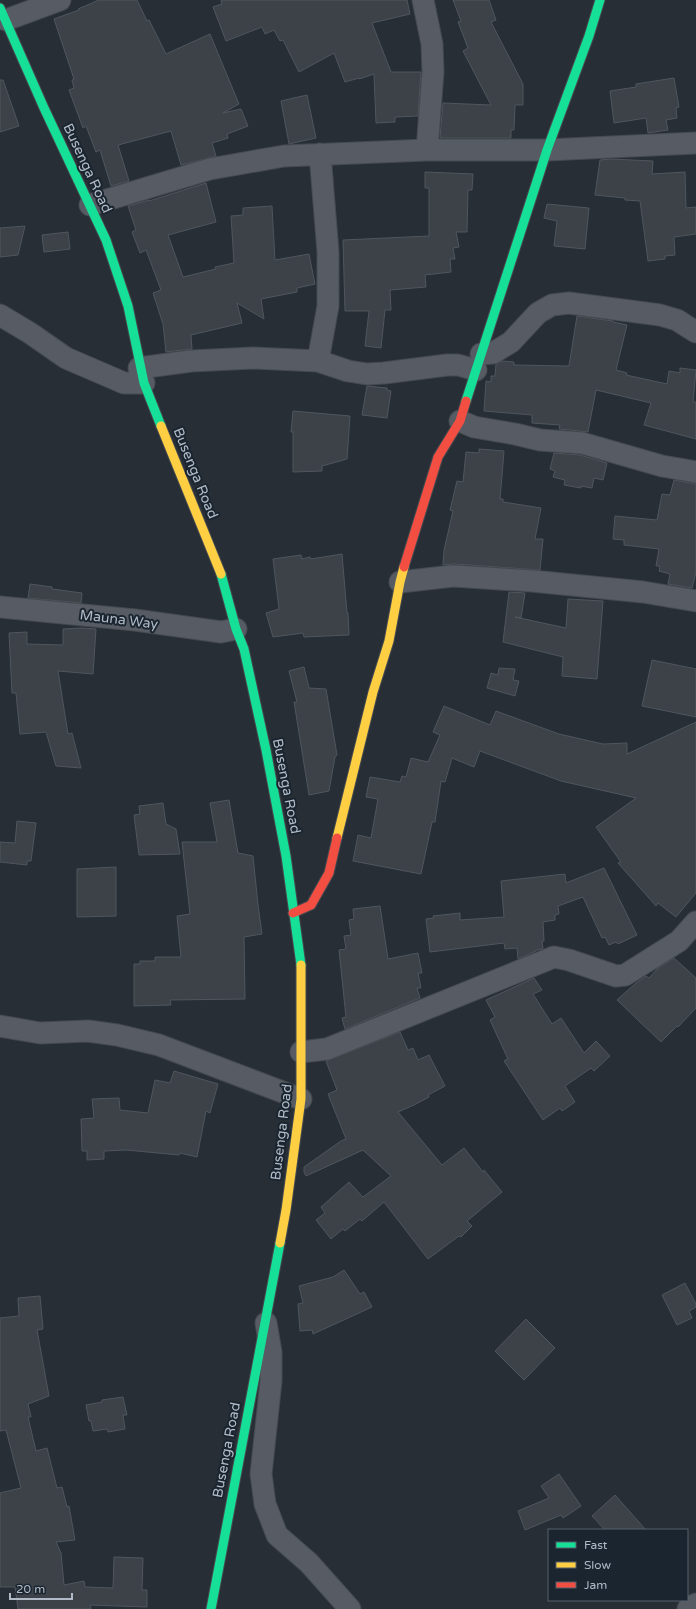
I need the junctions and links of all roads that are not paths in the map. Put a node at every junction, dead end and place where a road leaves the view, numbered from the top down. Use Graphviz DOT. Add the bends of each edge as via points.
graph roads {
  1 [pos="60,0"];
  2 [pos="423,0"];
  3 [pos="600,0"];
  4 [pos="3,14"];
  5 [pos="696,143"];
  6 [pos="427,150"];
  7 [pos="547,150"];
  8 [pos="320,154"];
  9 [pos="90,205"];
  10 [pos="0,315"];
  11 [pos="696,332"];
  12 [pos="318,361"];
  13 [pos="478,362"];
  14 [pos="142,375"];
  15 [pos="460,422"];
  16 [pos="696,472"];
  17 [pos="400,582"];
  18 [pos="696,601"];
  19 [pos="0,607"];
  20 [pos="236,629"];
  21 [pos="293,913"];
  22 [pos="696,922"];
  23 [pos="0,1026"];
  24 [pos="301,1052"];
  25 [pos="301,1098"];
  26 [pos="266,1318"];
  27 [pos="696,1604"];
  28 [pos="211,1609"];
  29 [pos="350,1609"];
  30 [pos="688,1609"];
  1 -- 4 [label="street"];
  2 -- 6 [label="street" via="432,44 433,72"];
  3 -- 7 [label="street"];
  4 -- 9 [label="street, Busenga Road"];
  5 -- 7 [label="street"];
  6 -- 7 [label="street"];
  6 -- 8 [label="street"];
  7 -- 13 [label="street"];
  8 -- 9 [label="street" via="284,156 210,168"];
  8 -- 12 [label="street" via="328,252 328,306"];
  9 -- 14 [label="street, Busenga Road" via="106,240 128,306"];
  10 -- 14 [label="street" via="66,358 124,383"];
  11 -- 13 [label="street" via="677,320 660,315 569,303 552,305 538,313 511,342"];
  12 -- 13 [label="street" via="367,374"];
  12 -- 14 [label="street" via="253,358 191,361"];
  13 -- 15 [label="street"];
  14 -- 20 [label="street, Busenga Road" via="224,581"];
  15 -- 16 [label="street" via="540,440 582,443 662,466"];
  15 -- 17 [label="street" via="438,457"];
  17 -- 18 [label="street" via="453,576 532,581 643,592"];
  17 -- 21 [label="street" via="389,642 373,692 329,873 311,906"];
  19 -- 20 [label="street, Mauna Way" via="135,620 222,632"];
  20 -- 21 [label="street, Busenga Road" via="244,649 266,750 286,856"];
  21 -- 24 [label="street, Busenga Road" via="301,963"];
  22 -- 24 [label="street" via="679,941 625,975 616,976 554,957 327,1049"];
  23 -- 25 [label="street" via="40,1033 88,1031 159,1045"];
  24 -- 25 [label="street, Busenga Road"];
  25 -- 26 [label="street, Busenga Road" via="286,1210"];
  26 -- 28 [label="street, Busenga Road"];
  26 -- 29 [label="street" via="272,1381 261,1474 265,1504 278,1534 310,1563"];
  27 -- 30 [label="street"];
}
